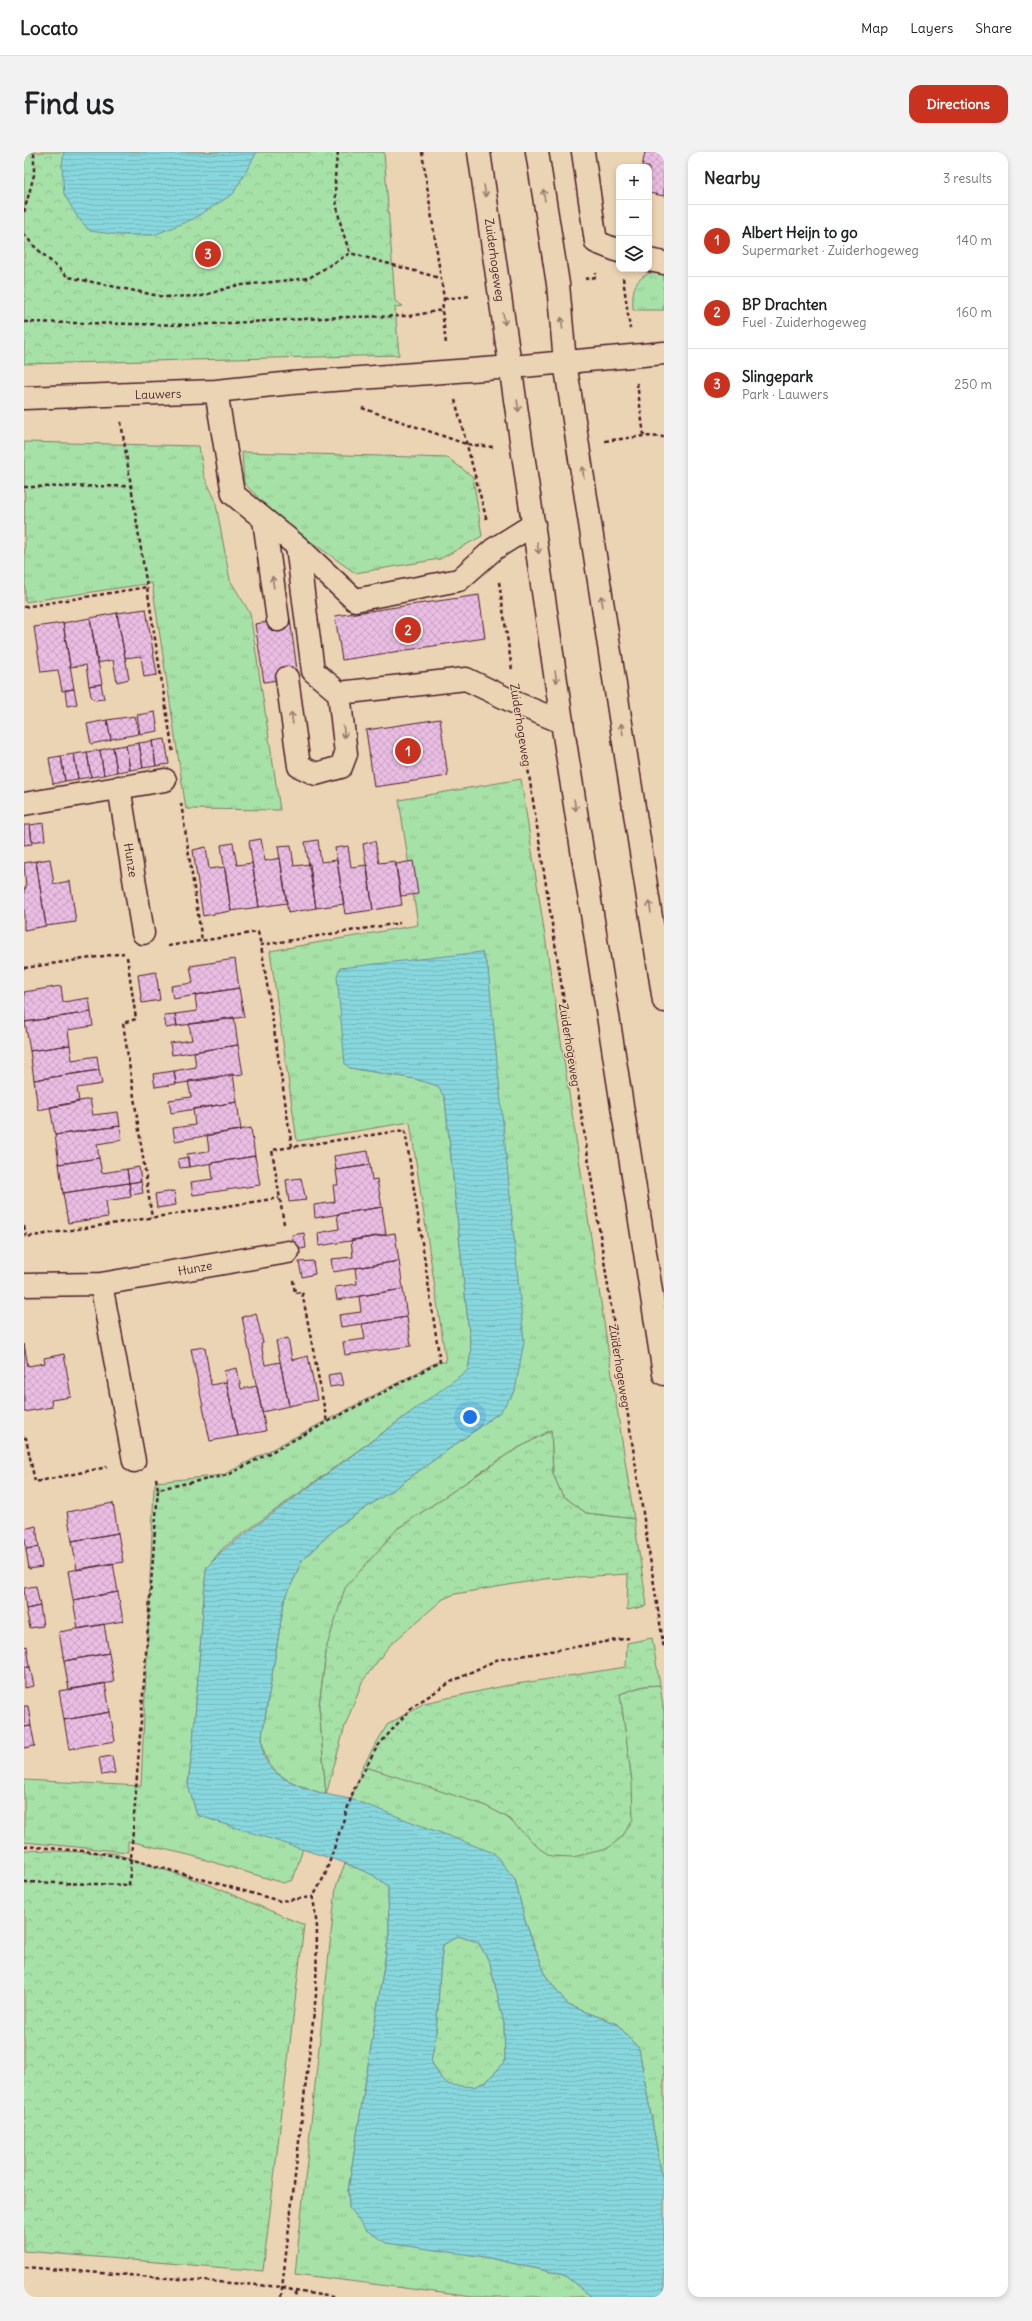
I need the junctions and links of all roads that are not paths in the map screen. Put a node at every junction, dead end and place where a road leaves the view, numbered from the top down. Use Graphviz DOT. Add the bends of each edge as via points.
graph roads {
  1 [pos="480,152"];
  2 [pos="537,152"];
  3 [pos="583,152"];
  4 [pos="616,250"];
  5 [pos="652,261"];
  6 [pos="664,263"];
  7 [pos="664,353"];
  8 [pos="565,362"];
  9 [pos="512,367"];
  10 [pos="216,391"];
  11 [pos="24,398"];
  12 [pos="264,520"];
  13 [pos="534,524"];
  14 [pos="297,546"];
  15 [pos="278,620"];
  16 [pos="287,678"];
  17 [pos="339,693"];
  18 [pos="562,722"];
  19 [pos="165,780"];
  20 [pos="119,787"];
  21 [pos="24,804"];
  22 [pos="142,933"];
  23 [pos="664,1001"];
  24 [pos="288,1252"];
  25 [pos="101,1284"];
  26 [pos="24,1285"];
  27 [pos="664,1374"];
  28 [pos="134,1461"];
  1 -- 9 [label="main road, Zuiderhogeweg, one-way"];
  8 -- 2 [label="main road, one-way" via="558,284"];
  3 -- 4 [label="main road" via="596,242"];
  5 -- 6 [label="main road"];
  7 -- 8 [label="main road"];
  8 -- 9 [label="main road"];
  23 -- 8 [label="main road, one-way"];
  9 -- 10 [label="main road, Lauwers"];
  9 -- 13 [label="main road, Zuiderhogeweg, one-way"];
  10 -- 11 [label="main road, Lauwers"];
  10 -- 12 [label="main road" via="233,494"];
  12 -- 14 [label="main road"];
  15 -- 12 [label="main road, one-way"];
  13 -- 14 [label="main road" via="494,549 459,580 355,600"];
  13 -- 18 [label="main road, Zuiderhogeweg, one-way"];
  14 -- 17 [label="main road" via="313,671"];
  17 -- 16 [label="main road, one-way" via="346,754 341,767 316,774 299,766"];
  17 -- 18 [label="main road" via="466,679"];
  18 -- 27 [label="main road, Zuiderhogeweg, one-way"];
  19 -- 20 [label="main road"];
  20 -- 21 [label="main road"];
  20 -- 22 [label="main road, Hunze"];
  24 -- 25 [label="main road, Hunze"];
  25 -- 26 [label="main road, Hunze"];
  25 -- 28 [label="main road"];
}
